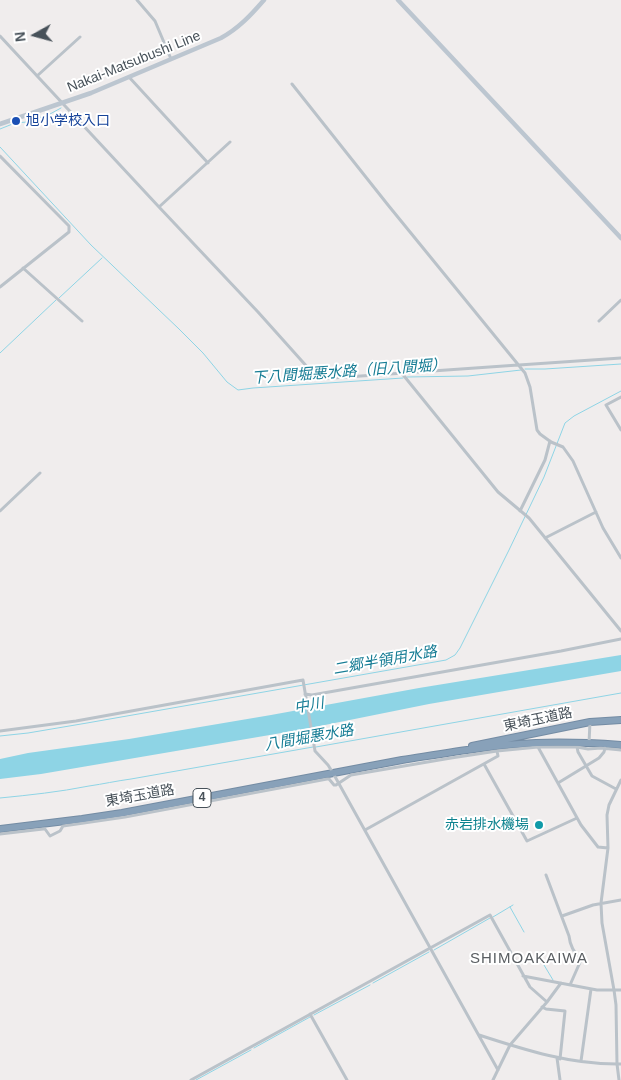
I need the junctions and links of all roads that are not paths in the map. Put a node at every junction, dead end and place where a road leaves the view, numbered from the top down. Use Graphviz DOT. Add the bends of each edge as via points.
graph roads {
  1 [pos="137,0"];
  2 [pos="264,0"];
  3 [pos="398,0"];
  4 [pos="0,36"];
  5 [pos="80,37"];
  6 [pos="171,59"];
  7 [pos="37,76"];
  8 [pos="129,77"];
  9 [pos="292,84"];
  10 [pos="62,103"];
  11 [pos="0,124"];
  12 [pos="230,142"];
  13 [pos="0,156"];
  14 [pos="208,163"];
  15 [pos="159,208"];
  16 [pos="621,238"];
  17 [pos="23,268"];
  18 [pos="0,287"];
  19 [pos="621,300"];
  20 [pos="82,320"];
  21 [pos="599,321"];
  22 [pos="621,358"];
  23 [pos="519,366"];
  24 [pos="401,372"];
  25 [pos="621,397"];
  26 [pos="621,430"];
  27 [pos="551,442"];
  28 [pos="40,472"];
  29 [pos="0,511"];
  30 [pos="520,511"];
  31 [pos="596,512"];
  32 [pos="545,538"];
  33 [pos="621,558"];
  34 [pos="621,630"];
  35 [pos="621,638"];
  36 [pos="305,694"];
  37 [pos="621,720"];
  38 [pos="590,722"];
  39 [pos="0,731"];
  40 [pos="621,745"];
  41 [pos="588,746"];
  42 [pos="538,747"];
  43 [pos="577,747"];
  44 [pos="605,748"];
  45 [pos="621,750"];
  46 [pos="497,751"];
  47 [pos="402,760"];
  48 [pos="484,764"];
  49 [pos="586,766"];
  50 [pos="333,773"];
  51 [pos="621,780"];
  52 [pos="339,783"];
  53 [pos="558,783"];
  54 [pos="616,789"];
  55 [pos="577,818"];
  56 [pos="0,829"];
  57 [pos="365,830"];
  58 [pos="0,834"];
  59 [pos="608,848"];
  60 [pos="546,875"];
  61 [pos="621,900"];
  62 [pos="601,903"];
  63 [pos="562,916"];
  64 [pos="429,948"];
  65 [pos="523,976"];
  66 [pos="561,983"];
  67 [pos="570,985"];
  68 [pos="590,989"];
  69 [pos="614,990"];
  70 [pos="621,990"];
  71 [pos="547,1002"];
  72 [pos="542,1007"];
  73 [pos="310,1014"];
  74 [pos="478,1035"];
  75 [pos="510,1045"];
  76 [pos="558,1058"];
  77 [pos="581,1061"];
  78 [pos="619,1064"];
  79 [pos="498,1070"];
  80 [pos="191,1080"];
  81 [pos="347,1080"];
  82 [pos="493,1080"];
  83 [pos="560,1080"];
  84 [pos="619,1080"];
  1 -- 6 [label="street" via="155,21"];
  2 -- 6 [label="street, Nakai-Matsubushi Line" via="229,33"];
  3 -- 16 [label="street"];
  4 -- 7 [label="street"];
  5 -- 7 [label="street"];
  6 -- 8 [label="street, Nakai-Matsubushi Line"];
  7 -- 10 [label="street"];
  8 -- 10 [label="street, Nakai-Matsubushi Line"];
  8 -- 14 [label="street"];
  9 -- 23 [label="street"];
  10 -- 11 [label="street, Nakai-Matsubushi Line"];
  10 -- 15 [label="street"];
  12 -- 14 [label="street"];
  13 -- 17 [label="street" via="69,226 69,232"];
  14 -- 15 [label="street"];
  15 -- 24 [label="street" via="318,379"];
  17 -- 18 [label="street"];
  17 -- 20 [label="street"];
  19 -- 21 [label="street"];
  22 -- 23 [label="street"];
  23 -- 24 [label="street"];
  23 -- 27 [label="street" via="530,387 537,430"];
  24 -- 30 [label="street" via="498,492"];
  25 -- 26 [label="street" via="606,404"];
  27 -- 30 [label="street"];
  27 -- 31 [label="street" via="563,448 576,466"];
  28 -- 29 [label="street"];
  30 -- 32 [label="street"];
  31 -- 32 [label="street"];
  31 -- 33 [label="street"];
  32 -- 34 [label="street"];
  35 -- 36 [label="street" via="552,653"];
  36 -- 39 [label="street" via="303,680"];
  36 -- 50 [label="street" via="315,751"];
  37 -- 38 [label="highway, 東埼玉道路 / 4"];
  38 -- 41 [label="street"];
  38 -- 47 [label="highway, 東埼玉道路 / 4"];
  40 -- 41 [label="highway, 東埼玉道路 / 4"];
  41 -- 43 [label="street"];
  41 -- 44 [label="street"];
  41 -- 47 [label="highway, 東埼玉道路 / 4" via="506,745"];
  42 -- 43 [label="street"];
  42 -- 46 [label="street"];
  42 -- 53 [label="street"];
  43 -- 49 [label="street"];
  44 -- 45 [label="street"];
  44 -- 49 [label="street" via="599,758"];
  46 -- 48 [label="street" via="498,756"];
  46 -- 52 [label="street" via="351,775"];
  47 -- 50 [label="highway, 東埼玉道路 / 4"];
  48 -- 55 [label="street" via="527,841"];
  48 -- 57 [label="street"];
  49 -- 53 [label="street"];
  49 -- 54 [label="street" via="592,776"];
  50 -- 52 [label="street"];
  50 -- 56 [label="highway, 東埼玉道路 / 4" via="122,813"];
  51 -- 54 [label="street"];
  52 -- 57 [label="street"];
  52 -- 58 [label="street" via="334,785 327,779 63,826 50,836 45,829"];
  53 -- 55 [label="street"];
  54 -- 59 [label="street" via="608,805"];
  55 -- 59 [label="street" via="598,847"];
  57 -- 64 [label="street"];
  59 -- 62 [label="street"];
  60 -- 63 [label="street"];
  61 -- 62 [label="street"];
  62 -- 63 [label="street"];
  62 -- 69 [label="street"];
  63 -- 67 [label="street" via="569,943 582,960"];
  64 -- 65 [label="street" via="490,915"];
  64 -- 73 [label="street"];
  64 -- 74 [label="street"];
  65 -- 66 [label="street"];
  65 -- 71 [label="street" via="530,988"];
  66 -- 67 [label="street"];
  66 -- 71 [label="street"];
  67 -- 68 [label="street"];
  68 -- 69 [label="street"];
  68 -- 77 [label="street"];
  69 -- 70 [label="street"];
  69 -- 78 [label="street"];
  71 -- 72 [label="street"];
  72 -- 75 [label="street"];
  72 -- 76 [label="street" via="565,1011"];
  73 -- 80 [label="street"];
  73 -- 81 [label="street"];
  74 -- 75 [label="street"];
  74 -- 79 [label="street"];
  75 -- 76 [label="street"];
  75 -- 79 [label="street"];
  76 -- 77 [label="street"];
  76 -- 83 [label="street"];
  77 -- 78 [label="street"];
  78 -- 84 [label="street"];
  79 -- 82 [label="street"];
}
